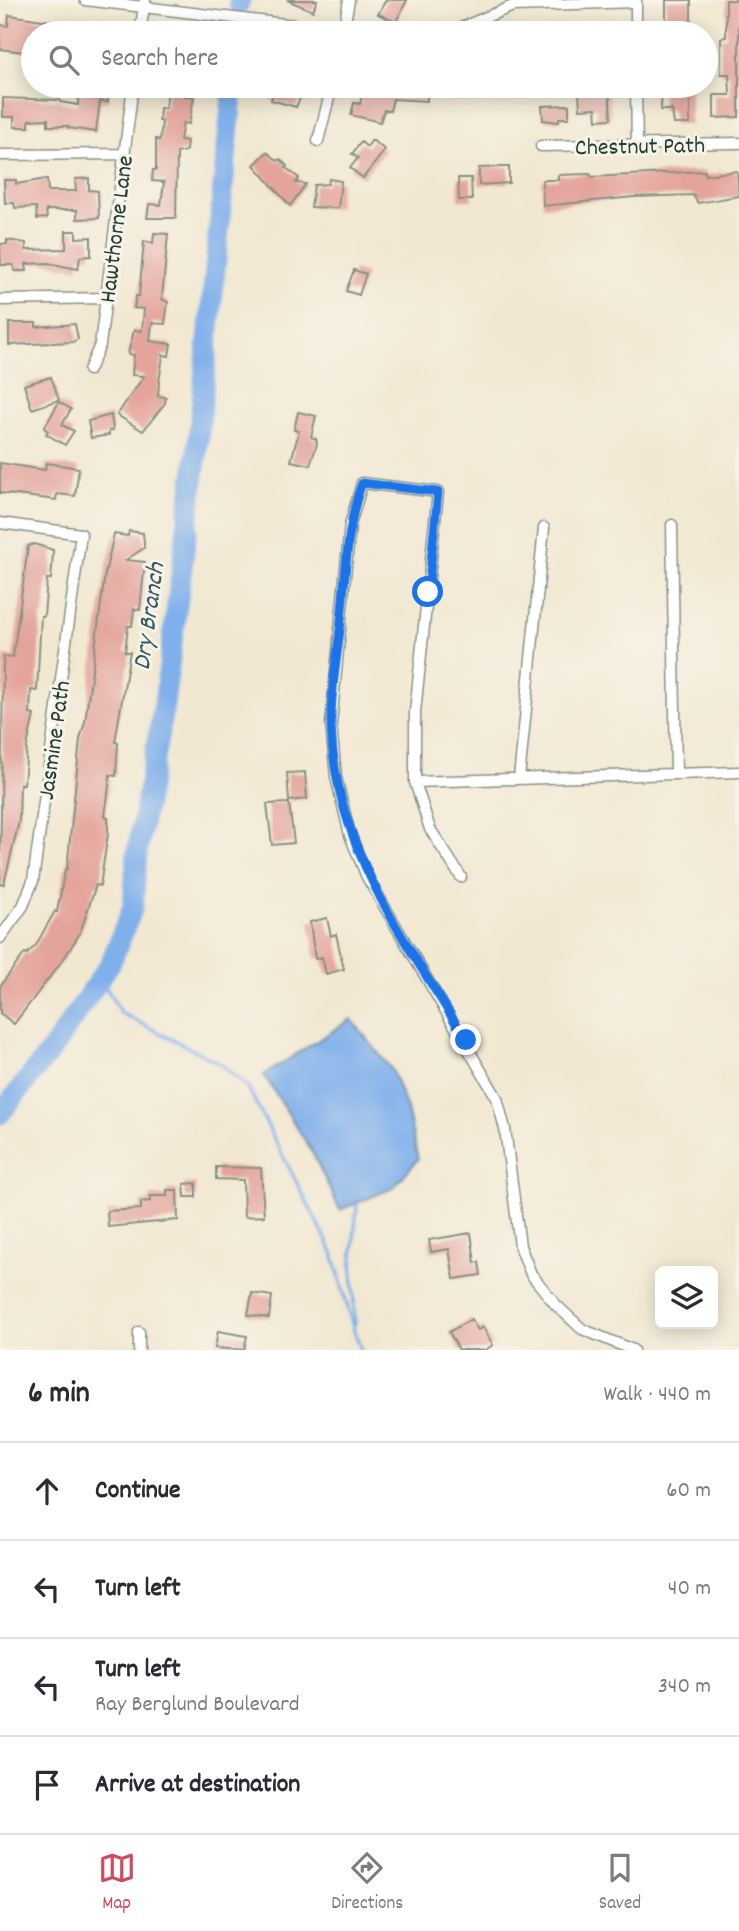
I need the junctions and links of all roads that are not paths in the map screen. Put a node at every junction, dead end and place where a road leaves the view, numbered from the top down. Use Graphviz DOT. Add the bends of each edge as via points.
graph roads {
  1 [pos="85,0"];
  2 [pos="349,0"];
  3 [pos="636,1"];
  4 [pos="144,4"];
  5 [pos="265,21"];
  6 [pos="345,21"];
  7 [pos="477,21"];
  8 [pos="636,21"];
  9 [pos="131,98"];
  10 [pos="329,98"];
  11 [pos="636,98"];
  12 [pos="318,141"];
  13 [pos="739,143"];
  14 [pos="637,145"];
  15 [pos="541,146"];
  16 [pos="123,154"];
  17 [pos="0,156"];
  18 [pos="107,298"];
  19 [pos="0,300"];
  20 [pos="89,370"];
  21 [pos="0,523"];
  22 [pos="672,525"];
  23 [pos="544,528"];
  24 [pos="739,772"];
  25 [pos="676,774"];
  26 [pos="519,779"];
  27 [pos="415,782"];
  28 [pos="461,877"];
  29 [pos="0,938"];
  30 [pos="139,1332"];
  31 [pos="139,1350"];
  32 [pos="634,1350"];
  1 -- 4 [label="street"];
  2 -- 6 [label="street"];
  3 -- 7 [label="street" via="513,6"];
  3 -- 8 [label="street"];
  4 -- 5 [label="street"];
  9 -- 16 [label="street, Hawthorne Lane"];
  10 -- 12 [label="street"];
  11 -- 14 [label="street"];
  13 -- 14 [label="street, Chestnut Path"];
  14 -- 15 [label="street, Chestnut Path"];
  16 -- 17 [label="street"];
  16 -- 18 [label="street, Hawthorne Lane"];
  18 -- 19 [label="street"];
  18 -- 20 [label="street, Hawthorne Lane" via="100,345"];
  21 -- 29 [label="street, Jasmine Path" via="81,534 33,881 23,906"];
  22 -- 25 [label="street"];
  23 -- 26 [label="street"];
  24 -- 25 [label="street"];
  25 -- 26 [label="street"];
  26 -- 27 [label="street"];
  27 -- 28 [label="street" via="430,829"];
  27 -- 32 [label="street" via="415,712 438,492 362,483 351,525 331,724 336,777 350,835 367,877 497,1098 520,1246 531,1275 582,1329"];
  30 -- 31 [label="street"];
}
